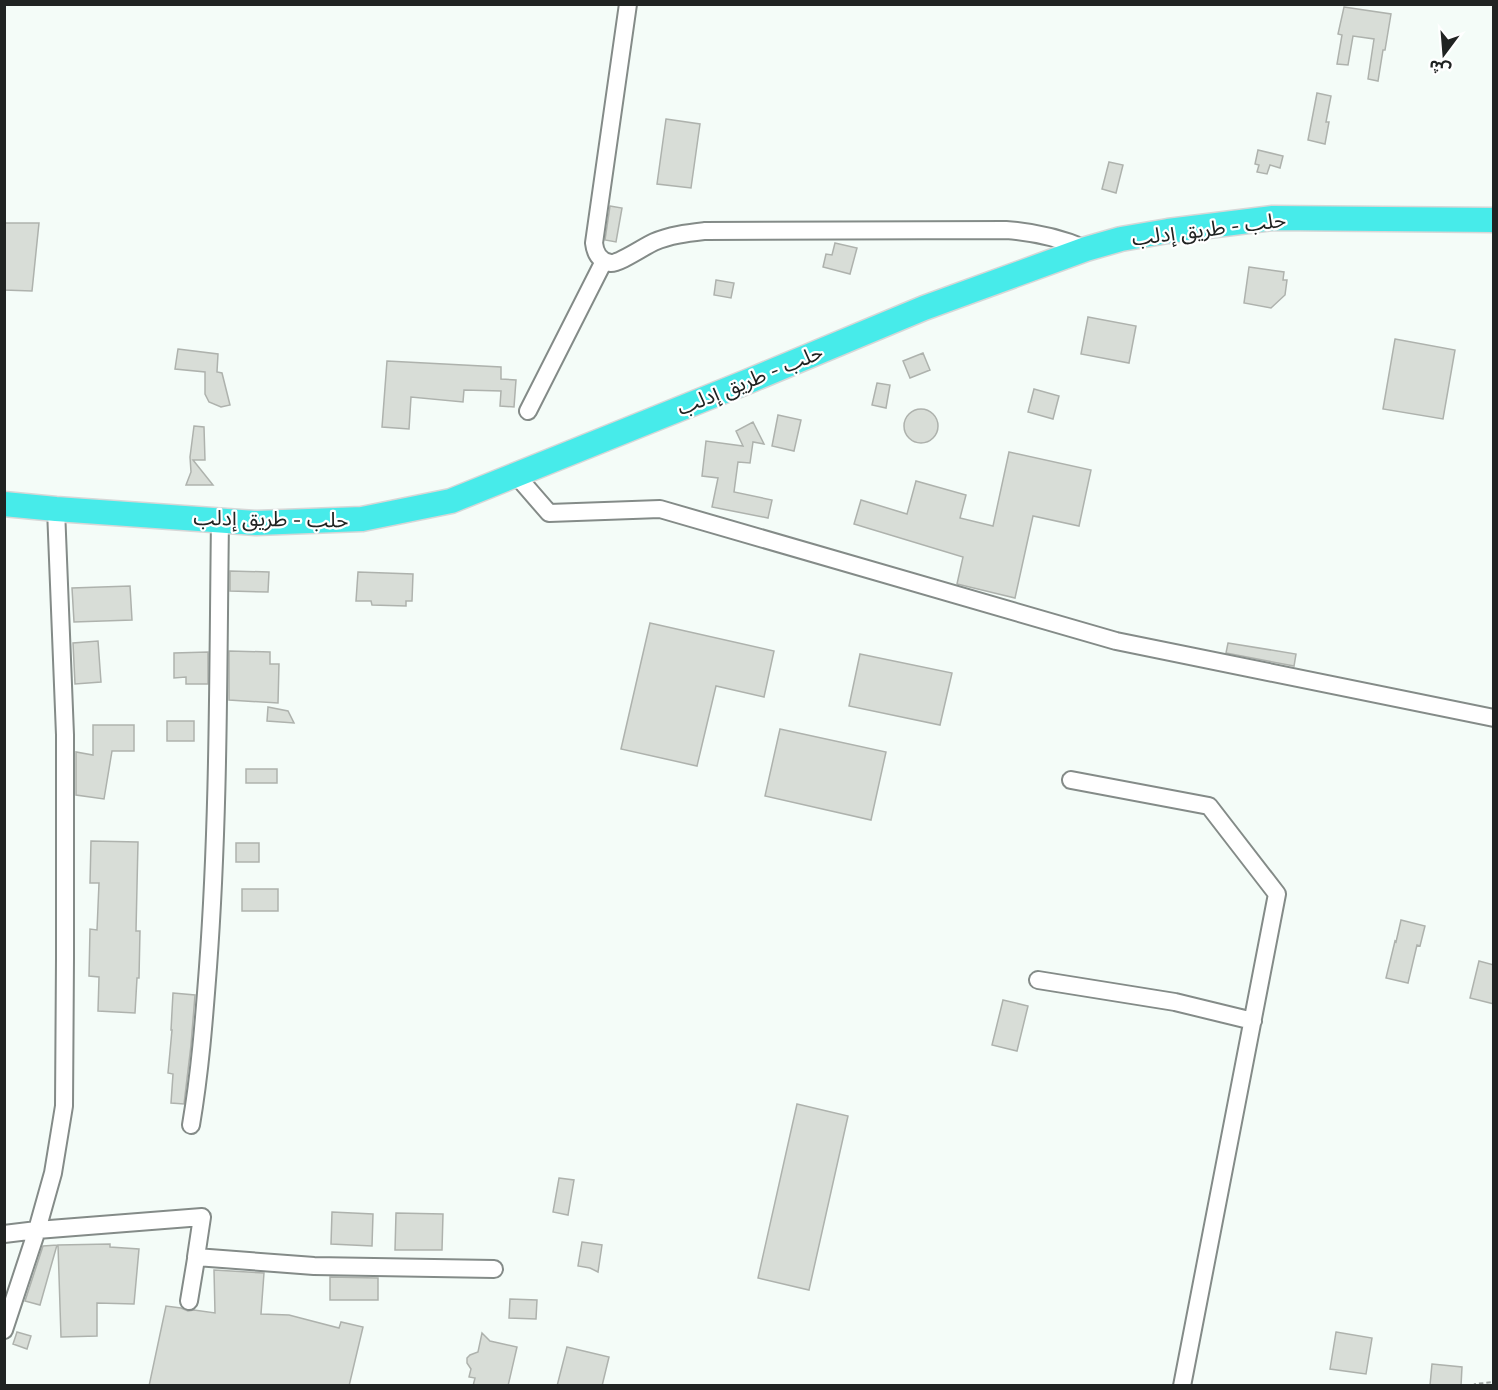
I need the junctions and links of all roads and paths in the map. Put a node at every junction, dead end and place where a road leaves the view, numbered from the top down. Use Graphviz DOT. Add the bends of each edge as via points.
graph roads {
  1 [pos="628,4"];
  2 [pos="1494,220"];
  3 [pos="1086,249"];
  4 [pos="604,261"];
  5 [pos="528,411"];
  6 [pos="516,475"];
  7 [pos="4,504"];
  8 [pos="56,509"];
  9 [pos="220,520"];
  10 [pos="1494,718"];
  11 [pos="1071,780"];
  12 [pos="1038,980"];
  13 [pos="1253,1020"];
  14 [pos="191,1125"];
  15 [pos="37,1230"];
  16 [pos="4,1234"];
  17 [pos="196,1253"];
  18 [pos="494,1269"];
  19 [pos="189,1301"];
  20 [pos="4,1330"];
  21 [pos="1494,1382"];
  22 [pos="1182,1386"];
  23 [pos="1472,1386"];
  1 -- 4 [label="street" via="594,243"];
  2 -- 3 [label="highway, حلب - طريق إدلب" via="1273,218 1168,231"];
  3 -- 4 [label="street" via="1047,235 1005,230 705,231 655,242 618,262"];
  3 -- 6 [label="highway, حلب - طريق إدلب" via="924,308"];
  4 -- 5 [label="street"];
  6 -- 9 [label="highway, حلب - طريق إدلب" via="451,501 362,519 256,523"];
  6 -- 10 [label="street" via="549,513 660,509 1116,641"];
  7 -- 8 [label="highway, حلب - طريق إدلب"];
  8 -- 9 [label="highway, حلب - طريق إدلب"];
  8 -- 15 [label="street" via="65,735 64,1106 53,1173"];
  9 -- 14 [label="street" via="213,883"];
  11 -- 13 [label="street" via="1209,806 1278,894"];
  12 -- 13 [label="street" via="1175,1002"];
  13 -- 22 [label="street"];
  15 -- 16 [label="street"];
  15 -- 17 [label="street" via="202,1217"];
  15 -- 20 [label="street"];
  17 -- 18 [label="street" via="196,1257 314,1266"];
  17 -- 19 [label="street"];
  21 -- 23 [label="path"];
}
